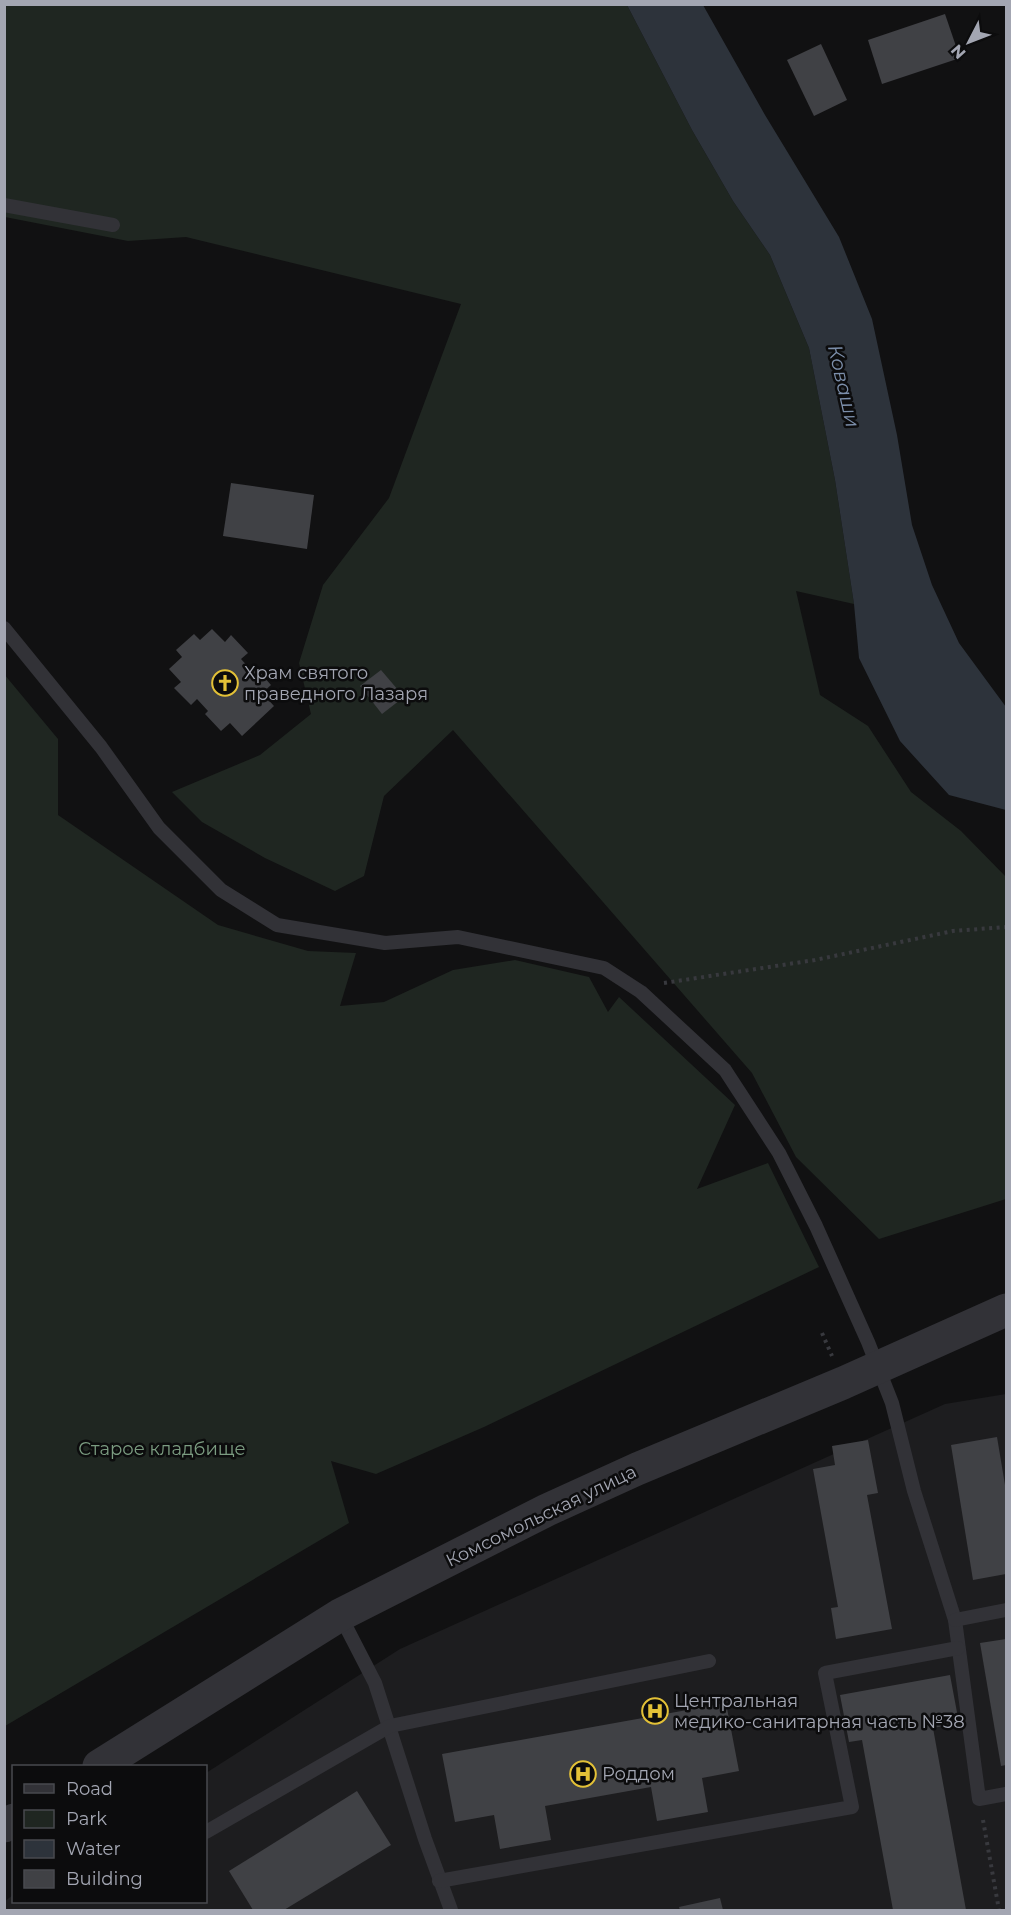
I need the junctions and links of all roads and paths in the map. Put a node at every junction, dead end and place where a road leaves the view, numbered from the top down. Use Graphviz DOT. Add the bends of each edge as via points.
graph roads {
  1 [pos="4,205"];
  2 [pos="113,225"];
  3 [pos="4,628"];
  4 [pos="1006,927"];
  5 [pos="641,993"];
  6 [pos="1006,1310"];
  7 [pos="822,1333"];
  8 [pos="836,1365"];
  9 [pos="878,1367"];
  10 [pos="1006,1610"];
  11 [pos="340,1615"];
  12 [pos="955,1620"];
  13 [pos="958,1648"];
  14 [pos="709,1661"];
  15 [pos="390,1726"];
  16 [pos="102,1765"];
  17 [pos="1006,1794"];
  18 [pos="979,1799"];
  19 [pos="207,1831"];
  20 [pos="439,1881"];
  21 [pos="451,1911"];
  22 [pos="999,1911"];
  1 -- 2 [label="lane"];
  3 -- 5 [label="lane" via="101,747 159,828 221,890 277,925 385,943 458,937 604,968"];
  4 -- 5 [label="path" via="953,931 815,960 660,983"];
  5 -- 9 [label="lane" via="725,1070 779,1153"];
  6 -- 9 [label="street, Комсомольская улица"];
  7 -- 8 [label="path"];
  9 -- 11 [label="street, Комсомольская улица" via="547,1510"];
  9 -- 12 [label="lane"];
  10 -- 12 [label="lane"];
  11 -- 15 [label="lane" via="375,1683"];
  11 -- 16 [label="street, Комсомольская улица"];
  12 -- 13 [label="lane"];
  13 -- 18 [label="lane"];
  13 -- 20 [label="lane" via="825,1673 852,1807"];
  14 -- 15 [label="lane"];
  15 -- 19 [label="lane"];
  15 -- 20 [label="lane"];
  17 -- 18 [label="lane"];
  18 -- 22 [label="path"];
  20 -- 21 [label="lane"];
}
